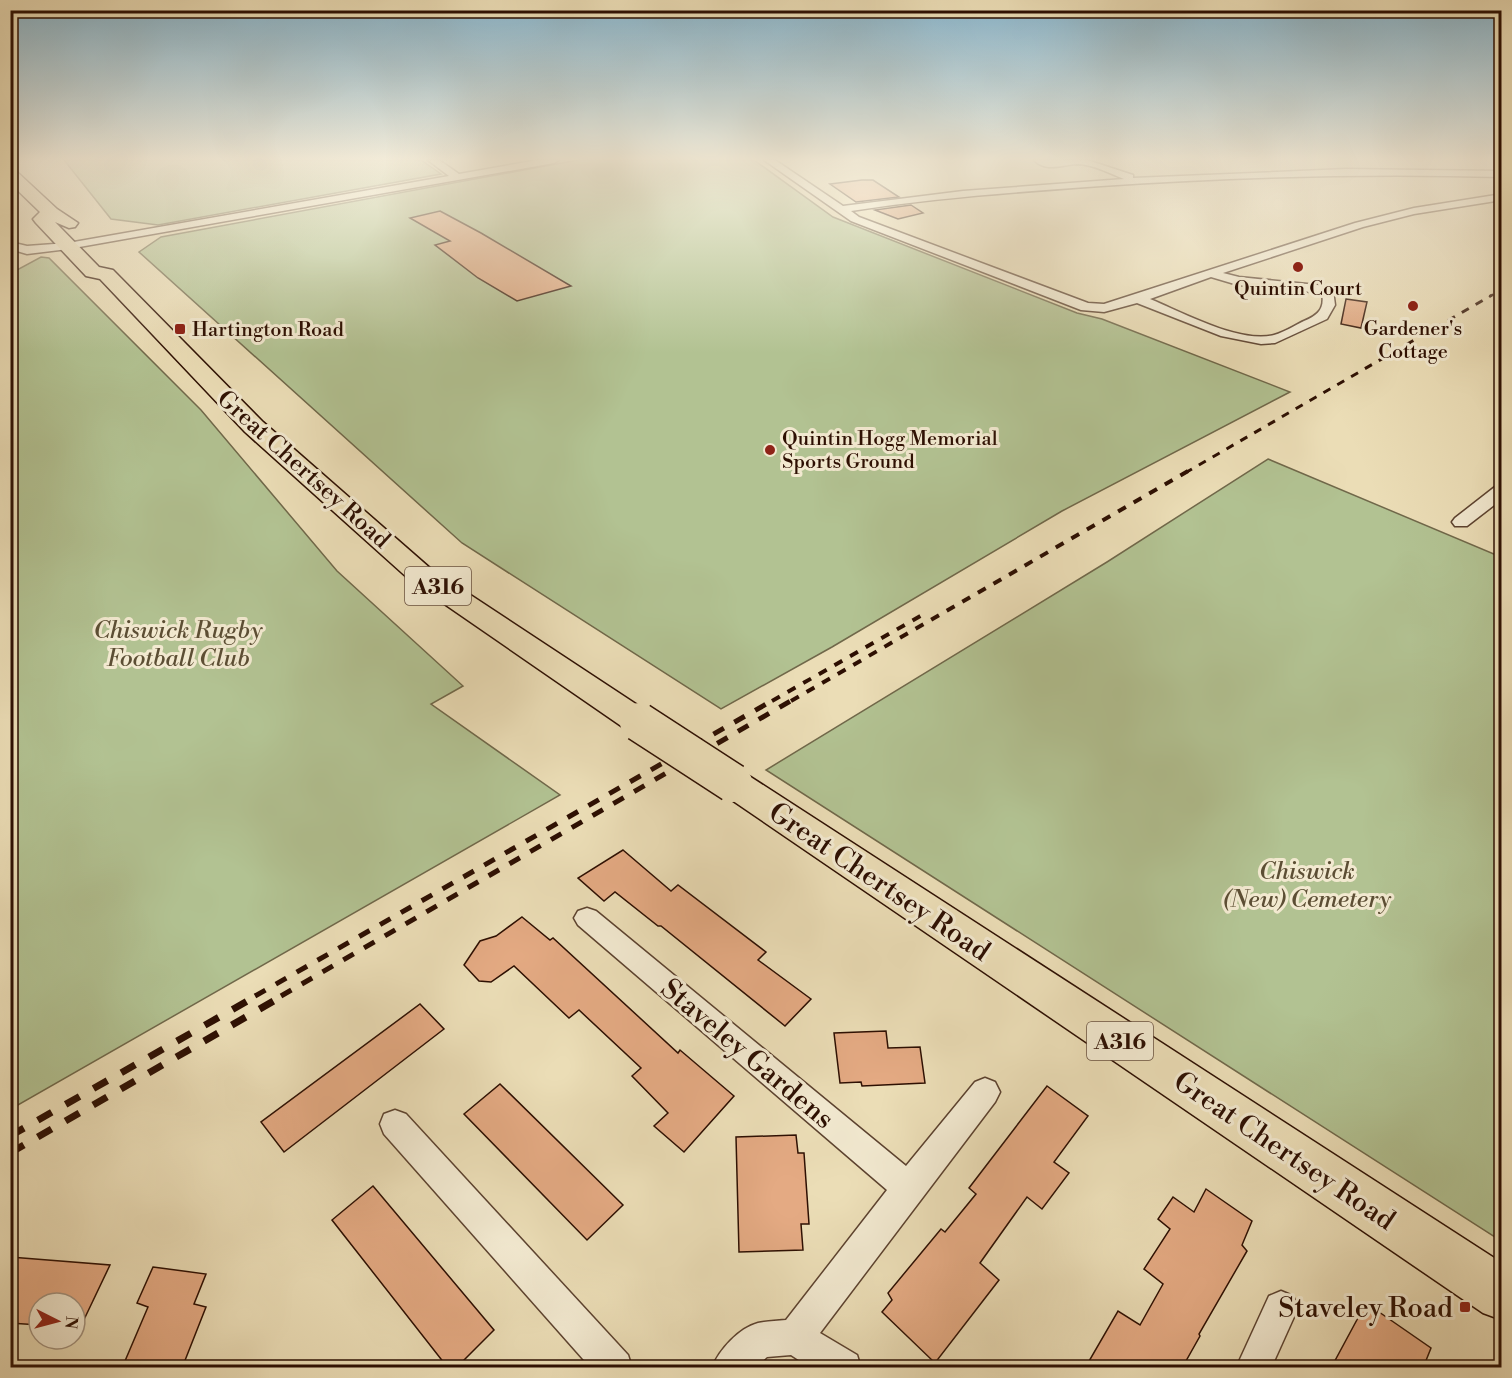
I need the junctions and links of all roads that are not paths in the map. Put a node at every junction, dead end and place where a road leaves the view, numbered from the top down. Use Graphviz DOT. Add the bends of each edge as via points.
graph roads {
  1 [pos="47,224"];
  2 [pos="70,224"];
  3 [pos="194,224"];
  4 [pos="867,224"];
  5 [pos="1362,224"];
  6 [pos="92,243"];
  7 [pos="10,244"];
  8 [pos="68,246"];
  9 [pos="1210,273"];
  10 [pos="106,274"];
  11 [pos="1138,299"];
  12 [pos="1502,490"];
  13 [pos="1461,522"];
  14 [pos="587,918"];
  15 [pos="985,1092"];
  16 [pos="395,1124"];
  17 [pos="908,1188"];
  18 [pos="1502,1294"];
  19 [pos="1281,1308"];
  20 [pos="795,1337"];
  21 [pos="615,1368"];
  22 [pos="729,1368"];
  23 [pos="844,1368"];
  24 [pos="1253,1368"];
  1 -- 8 [label="highway, A316"];
  2 -- 6 [label="highway, A316"];
  3 -- 6 [label="street"];
  4 -- 11 [label="street" via="1075,303 1097,309"];
  5 -- 9 [label="street"];
  6 -- 8 [label="street"];
  6 -- 10 [label="highway, Great Chertsey Road / A316" via="105,255 111,268"];
  7 -- 8 [label="street" via="27,250"];
  8 -- 10 [label="highway, Great Chertsey Road / A316" via="93,272"];
  9 -- 11 [label="street"];
  9 -- 11 [label="street" via="1238,281 1327,290 1329,309 1324,315 1266,340 1234,336"];
  10 -- 18 [label="highway, Great Chertsey Road / A316, bridge" via="254,428 421,575"];
  12 -- 13 [label="street"];
  14 -- 17 [label="street, Staveley Gardens"];
  15 -- 17 [label="street"];
  16 -- 21 [label="street"];
  17 -- 20 [label="street"];
  19 -- 24 [label="street"];
  20 -- 22 [label="street" via="759,1340"];
  20 -- 23 [label="street"];
}
